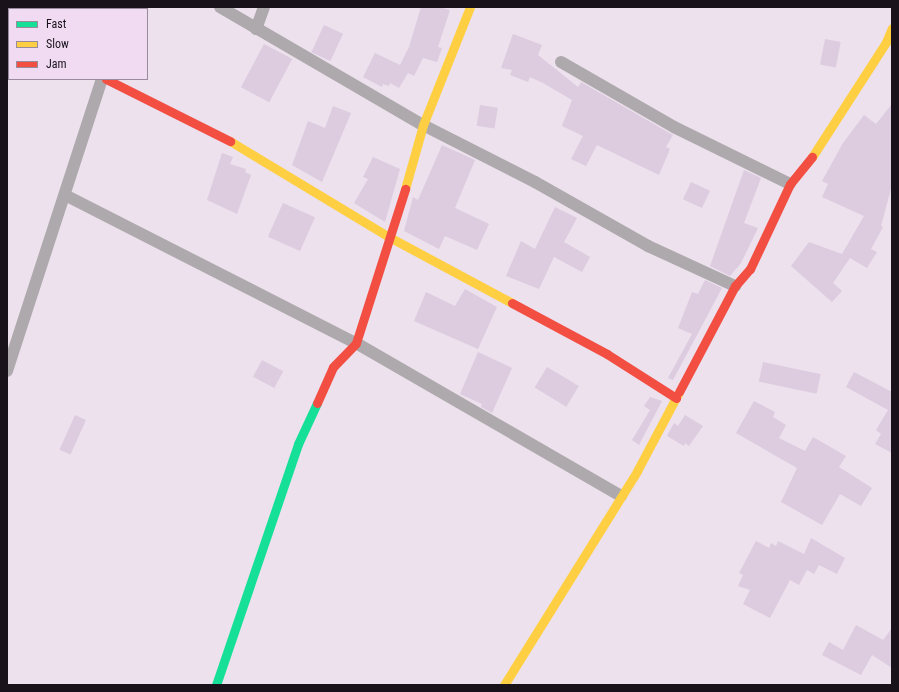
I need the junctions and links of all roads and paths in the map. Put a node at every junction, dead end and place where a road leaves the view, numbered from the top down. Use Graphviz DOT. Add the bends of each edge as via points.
graph roads {
  1 [pos="220,7"];
  2 [pos="264,7"];
  3 [pos="470,7"];
  4 [pos="892,28"];
  5 [pos="256,29"];
  6 [pos="561,62"];
  7 [pos="102,80"];
  8 [pos="108,80"];
  9 [pos="423,125"];
  10 [pos="790,184"];
  11 [pos="64,195"];
  12 [pos="391,238"];
  13 [pos="735,286"];
  14 [pos="356,343"];
  15 [pos="7,371"];
  16 [pos="676,398"];
  17 [pos="621,496"];
  18 [pos="216,685"];
  19 [pos="504,685"];
  1 -- 5 [label="street"];
  2 -- 5 [label="street"];
  3 -- 9 [label="street"];
  4 -- 10 [label="street" via="886,42 818,148"];
  5 -- 9 [label="street"];
  6 -- 10 [label="street" via="674,127"];
  7 -- 11 [label="street"];
  8 -- 12 [label="street" via="248,150"];
  9 -- 12 [label="street"];
  9 -- 13 [label="street" via="535,182 648,246"];
  10 -- 13 [label="street" via="750,269"];
  11 -- 14 [label="street"];
  11 -- 15 [label="street"];
  12 -- 14 [label="street"];
  12 -- 16 [label="street" via="607,354"];
  13 -- 16 [label="street"];
  14 -- 17 [label="street"];
  14 -- 18 [label="street" via="333,368 298,444"];
  16 -- 17 [label="street"];
  17 -- 19 [label="street"];
}
